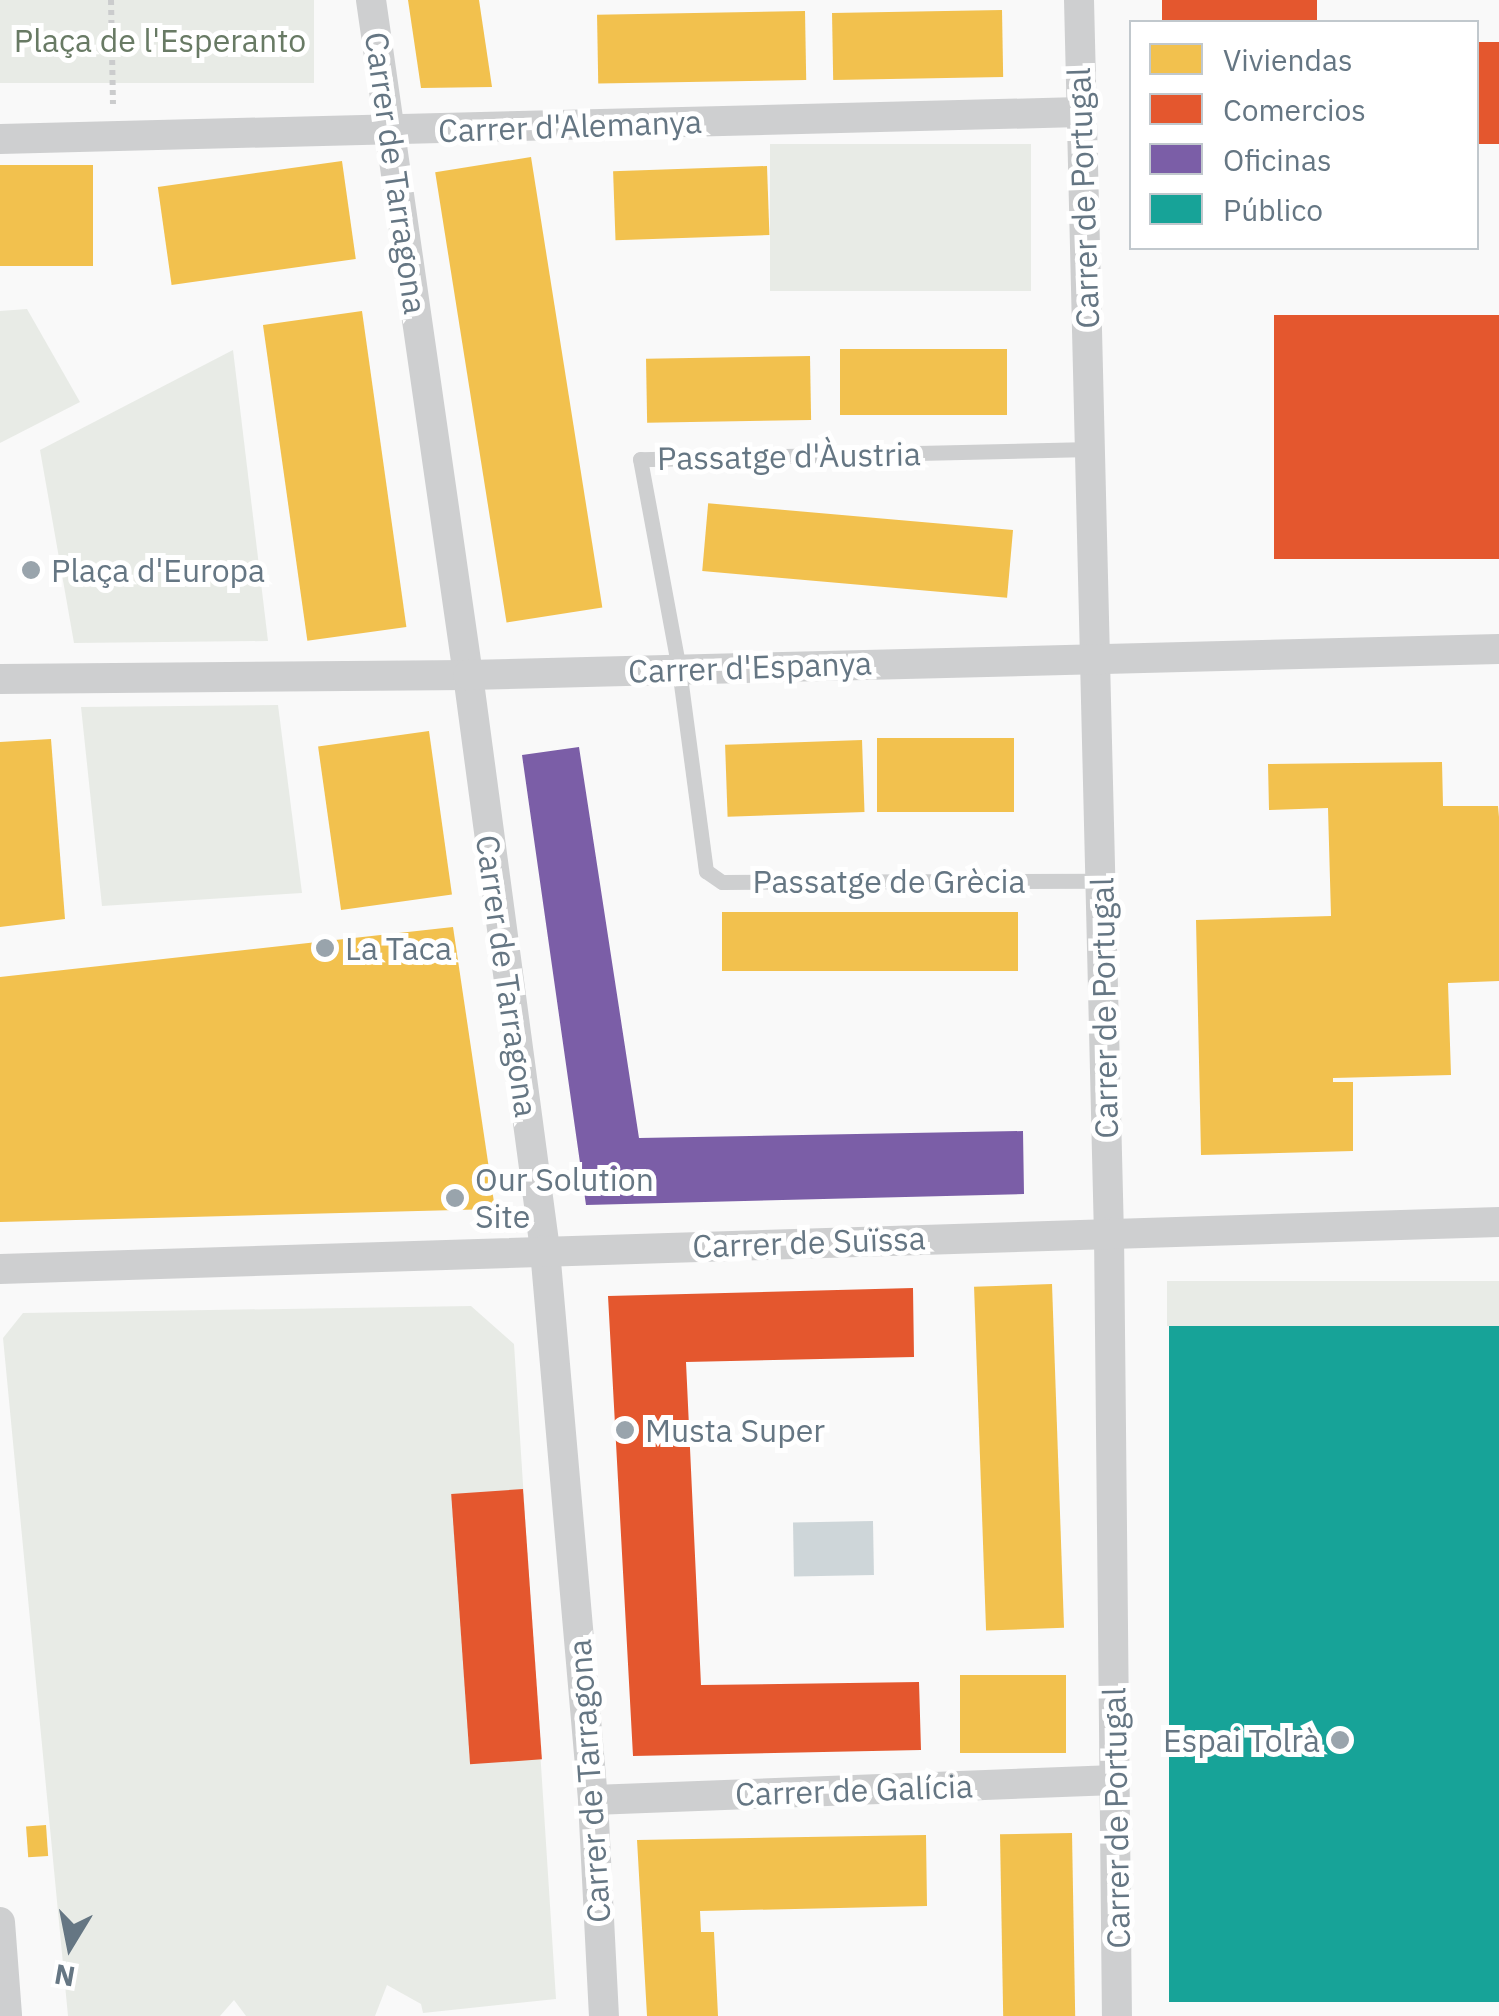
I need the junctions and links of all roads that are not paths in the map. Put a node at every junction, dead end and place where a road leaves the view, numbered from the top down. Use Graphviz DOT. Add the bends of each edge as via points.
graph roads {
  1 [pos="371,0"];
  2 [pos="1079,0"];
  3 [pos="1080,112"];
  4 [pos="389,131"];
  5 [pos="0,139"];
  6 [pos="1091,449"];
  7 [pos="1499,648"];
  8 [pos="1096,656"];
  9 [pos="679,668"];
  10 [pos="468,675"];
  11 [pos="0,678"];
  12 [pos="1100,881"];
  13 [pos="1499,1222"];
  14 [pos="1109,1232"];
  15 [pos="545,1250"];
  16 [pos="0,1269"];
  17 [pos="1115,1780"];
  18 [pos="593,1800"];
  19 [pos="0,1922"];
  20 [pos="7,2016"];
  21 [pos="604,2016"];
  22 [pos="1117,2016"];
  1 -- 4 [label="street, Carrer de Tarragona"];
  2 -- 3 [label="street, Carrer de Portugal"];
  3 -- 4 [label="street, Carrer d'Alemanya"];
  3 -- 6 [label="street, Carrer de Portugal"];
  4 -- 5 [label="street, Carrer d'Alemanya"];
  4 -- 10 [label="street, Carrer de Tarragona"];
  6 -- 8 [label="street, Carrer de Portugal"];
  6 -- 9 [label="lane, Passatge d'Àustria" via="640,459"];
  7 -- 8 [label="street, Carrer d'Espanya"];
  8 -- 9 [label="street, Carrer d'Espanya"];
  8 -- 12 [label="street, Carrer de Portugal"];
  9 -- 10 [label="street, Carrer d'Espanya"];
  9 -- 12 [label="lane, Passatge de Grècia" via="706,871 722,882"];
  10 -- 11 [label="street, Carrer d'Espanya"];
  10 -- 15 [label="street, Carrer de Tarragona"];
  12 -- 14 [label="street, Carrer de Portugal"];
  13 -- 14 [label="street, Carrer de Suïssa"];
  14 -- 15 [label="street, Carrer de Suïssa"];
  14 -- 17 [label="street, Carrer de Portugal"];
  15 -- 16 [label="street, Carrer de Suïssa"];
  15 -- 18 [label="street, Carrer de Tarragona"];
  17 -- 18 [label="street, Carrer de Galícia"];
  17 -- 22 [label="street, Carrer de Portugal"];
  18 -- 21 [label="street, Carrer de Tarragona"];
  19 -- 20 [label="street"];
}
